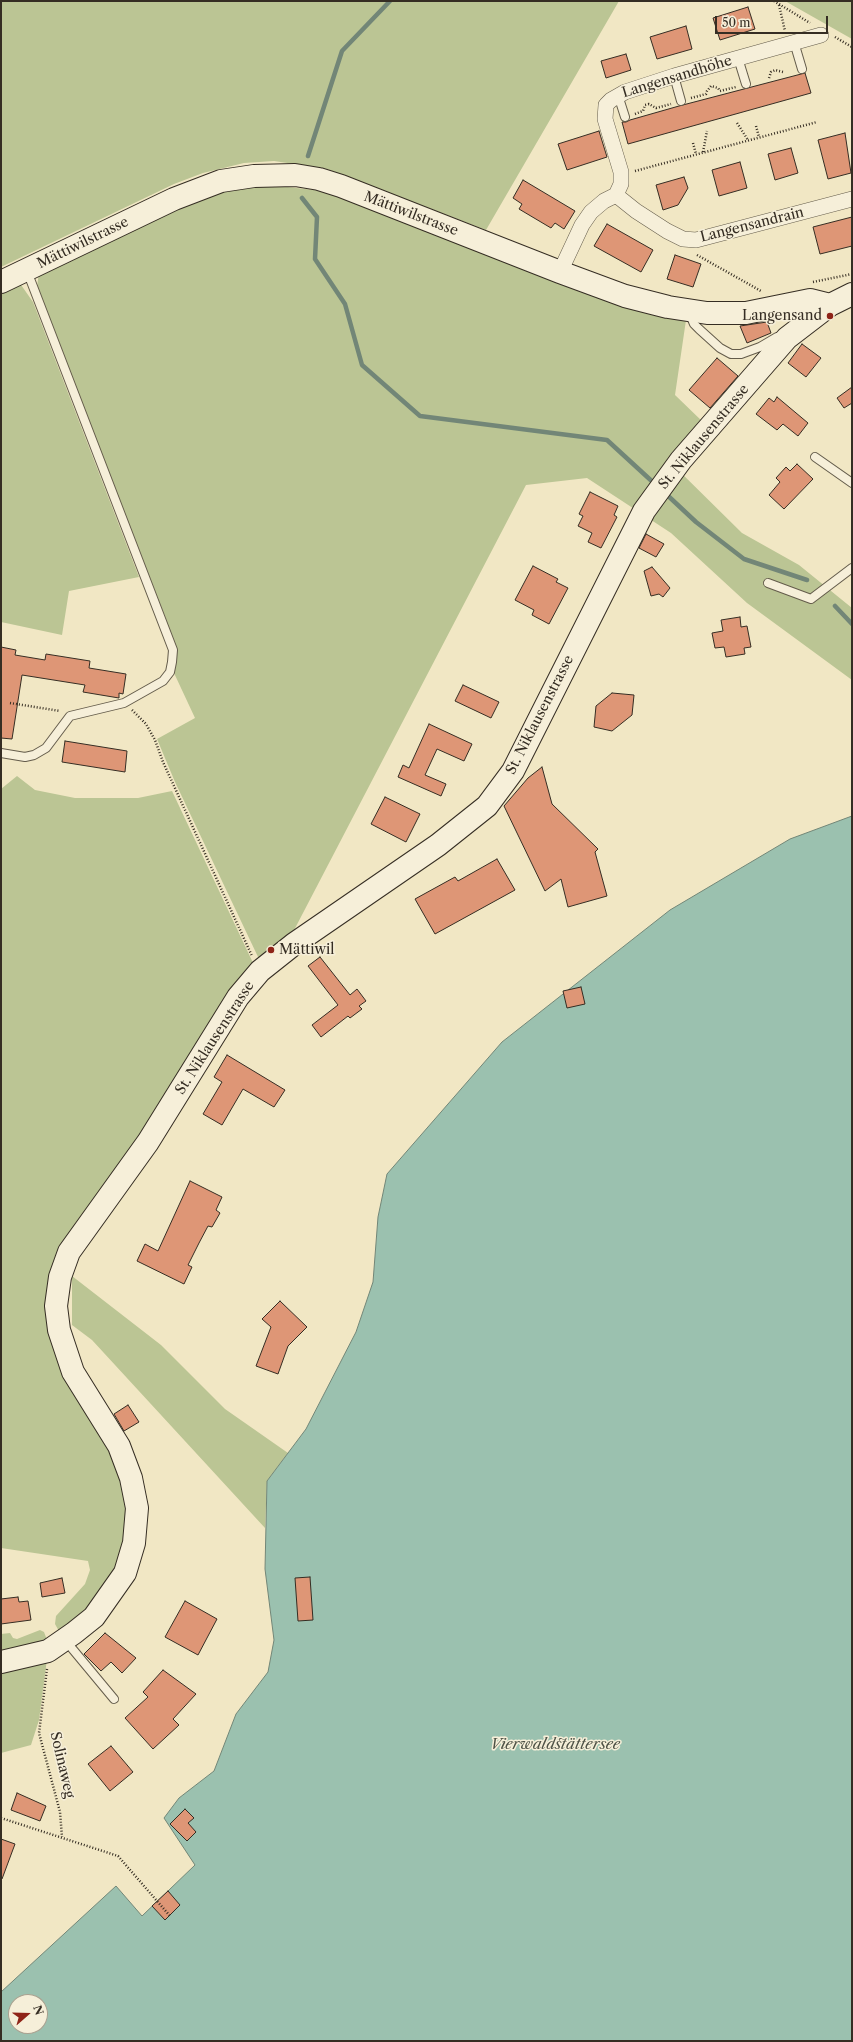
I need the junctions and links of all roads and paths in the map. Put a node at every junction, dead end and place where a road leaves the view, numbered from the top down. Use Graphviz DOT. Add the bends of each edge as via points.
graph roads {
  1 [pos="774,1"];
  2 [pos="821,35"];
  3 [pos="790,43"];
  4 [pos="738,58"];
  5 [pos="802,69"];
  6 [pos="783,72"];
  7 [pos="674,76"];
  8 [pos="769,78"];
  9 [pos="746,84"];
  10 [pos="618,95"];
  11 [pos="681,101"];
  12 [pos="625,117"];
  13 [pos="817,122"];
  14 [pos="737,123"];
  15 [pos="756,126"];
  16 [pos="707,131"];
  17 [pos="759,137"];
  18 [pos="748,140"];
  19 [pos="693,143"];
  20 [pos="703,153"];
  21 [pos="696,154"];
  22 [pos="629,173"];
  23 [pos="616,195"];
  24 [pos="852,200"];
  25 [pos="691,252"];
  26 [pos="26,270"];
  27 [pos="560,272"];
  28 [pos="852,274"];
  29 [pos="1,282"];
  30 [pos="812,282"];
  31 [pos="766,294"];
  32 [pos="852,294"];
  33 [pos="830,305"];
  34 [pos="688,311"];
  35 [pos="784,343"];
  36 [pos="815,457"];
  37 [pos="852,483"];
  38 [pos="852,568"];
  39 [pos="768,583"];
  40 [pos="10,703"];
  41 [pos="124,703"];
  42 [pos="70,716"];
  43 [pos="1,754"];
  44 [pos="260,971"];
  45 [pos="56,1645"];
  46 [pos="1,1662"];
  47 [pos="114,1700"];
  48 [pos="1,1818"];
  49 [pos="62,1837"];
  50 [pos="170,1916"];
  1 -- 3 [label="path" via="779,5"];
  2 -- 3 [label="street, Langensandhöhe"];
  3 -- 4 [label="street, Langensandhöhe"];
  3 -- 5 [label="lane"];
  4 -- 7 [label="street, Langensandhöhe"];
  4 -- 9 [label="lane"];
  6 -- 8 [label="path" via="775,70"];
  7 -- 10 [label="street, Langensandhöhe"];
  7 -- 11 [label="lane"];
  10 -- 12 [label="lane"];
  10 -- 23 [label="street, Langensandhöhe" via="606,105 605,119 621,172 621,184"];
  13 -- 17 [label="path"];
  14 -- 18 [label="path"];
  15 -- 17 [label="path"];
  16 -- 20 [label="path"];
  17 -- 18 [label="path"];
  18 -- 20 [label="path"];
  19 -- 21 [label="path"];
  20 -- 21 [label="path"];
  21 -- 22 [label="path"];
  23 -- 24 [label="street, Langensandrain" via="666,231 696,240"];
  23 -- 27 [label="street" via="591,212 582,225"];
  25 -- 31 [label="path"];
  26 -- 27 [label="street, Mättiwilstrasse" via="174,199 221,181 254,176 295,175 341,186"];
  26 -- 29 [label="street, Mättiwilstrasse"];
  26 -- 41 [label="lane" via="172,650 170,672 163,681"];
  27 -- 34 [label="street, Mättiwilstrasse" via="625,296"];
  28 -- 30 [label="path"];
  32 -- 33 [label="street, St. Niklausenstrasse"];
  33 -- 34 [label="street, Mättiwilstrasse" via="810,300 746,313"];
  33 -- 35 [label="street, St. Niklausenstrasse"];
  34 -- 35 [label="lane" via="699,329 720,348 731,354 741,354 760,347 777,336"];
  35 -- 44 [label="street, St. Niklausenstrasse" via="680,460 644,511 513,771 487,806 438,845 294,944"];
  36 -- 37 [label="lane"];
  38 -- 39 [label="lane" via="811,600"];
  40 -- 42 [label="path" via="55,709"];
  41 -- 42 [label="lane"];
  41 -- 44 [label="path" via="146,724 155,740"];
  42 -- 43 [label="lane" via="46,748 34,755 25,757"];
  44 -- 45 [label="street, St. Niklausenstrasse" via="238,997 148,1142 69,1252 60,1278 56,1306 64,1350 73,1372 119,1446 132,1478 137,1508 134,1543 125,1573 94,1617"];
  45 -- 46 [label="street, St. Niklausenstrasse"];
  45 -- 47 [label="lane"];
  45 -- 49 [label="path, Solinaweg" via="49,1660 44,1685 39,1733 60,1812"];
  48 -- 49 [label="path"];
  49 -- 50 [label="path" via="118,1856"];
}
